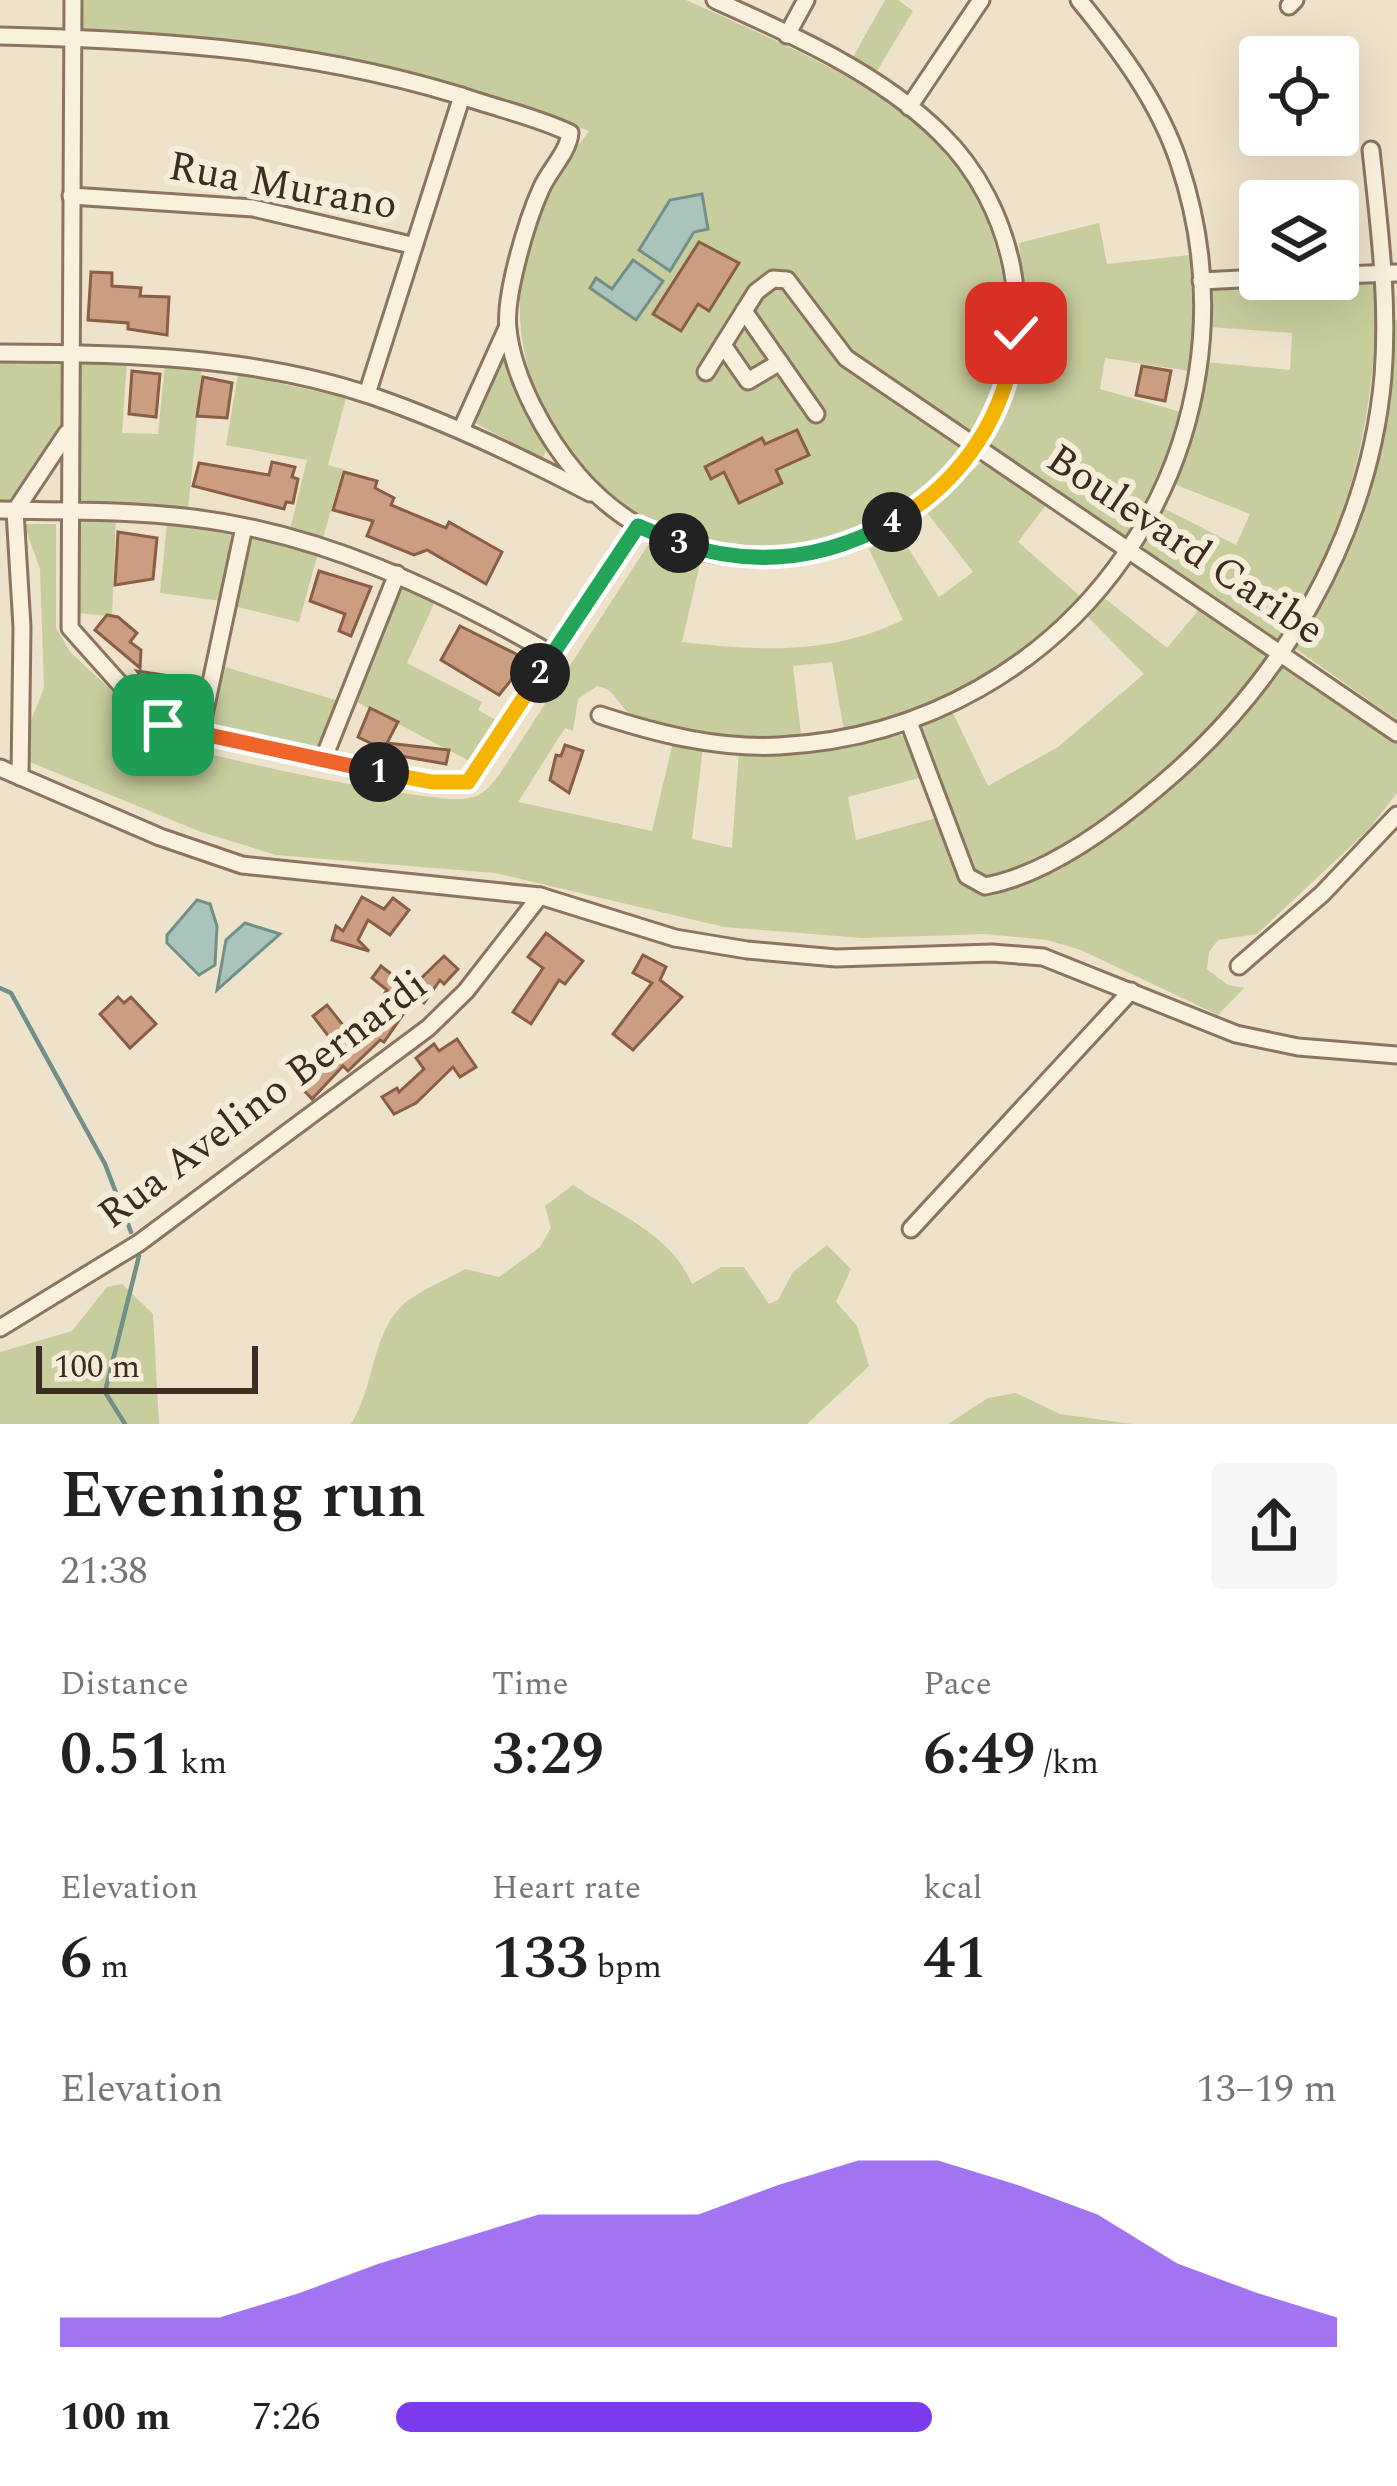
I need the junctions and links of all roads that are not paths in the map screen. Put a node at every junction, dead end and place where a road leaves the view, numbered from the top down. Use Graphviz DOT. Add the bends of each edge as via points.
graph roads {
  1 [pos="73,0"];
  2 [pos="715,0"];
  3 [pos="806,0"];
  4 [pos="981,0"];
  5 [pos="1079,0"];
  6 [pos="787,35"];
  7 [pos="0,36"];
  8 [pos="73,38"];
  9 [pos="462,96"];
  10 [pos="909,107"];
  11 [pos="1371,149"];
  12 [pos="71,196"];
  13 [pos="411,245"];
  14 [pos="1391,273"];
  15 [pos="1359,274"];
  16 [pos="1239,279"];
  17 [pos="1201,281"];
  18 [pos="745,311"];
  19 [pos="507,328"];
  20 [pos="723,345"];
  21 [pos="0,353"];
  22 [pos="70,353"];
  23 [pos="779,362"];
  24 [pos="706,372"];
  25 [pos="367,394"];
  26 [pos="816,414"];
  27 [pos="69,430"];
  28 [pos="461,430"];
  29 [pos="976,448"];
  30 [pos="602,499"];
  31 [pos="8,510"];
  32 [pos="70,510"];
  33 [pos="638,526"];
  34 [pos="244,527"];
  35 [pos="1128,551"];
  36 [pos="397,574"];
  37 [pos="1282,653"];
  38 [pos="552,655"];
  39 [pos="600,715"];
  40 [pos="909,722"];
  41 [pos="1397,733"];
  42 [pos="200,734"];
  43 [pos="323,760"];
  44 [pos="0,768"];
  45 [pos="20,777"];
  46 [pos="1397,814"];
  47 [pos="540,896"];
  48 [pos="1239,966"];
  49 [pos="1131,991"];
  50 [pos="1397,1055"];
  51 [pos="910,1229"];
  52 [pos="0,1328"];
  1 -- 8 [label="street"];
  2 -- 6 [label="street"];
  3 -- 6 [label="street"];
  4 -- 10 [label="street"];
  5 -- 17 [label="street" via="1136,76 1178,161"];
  6 -- 10 [label="street"];
  7 -- 8 [label="street"];
  8 -- 9 [label="street" via="263,50"];
  8 -- 12 [label="street"];
  9 -- 13 [label="street"];
  9 -- 19 [label="street" via="570,134 525,232"];
  10 -- 29 [label="street" via="968,165 1008,250 1013,362"];
  11 -- 14 [label="street"];
  12 -- 13 [label="street, Rua Murano" via="253,208"];
  12 -- 22 [label="street"];
  13 -- 25 [label="street"];
  14 -- 15 [label="street"];
  14 -- 37 [label="street" via="1370,455 1329,568"];
  16 -- 17 [label="street"];
  17 -- 35 [label="street" via="1202,335 1186,431 1164,491"];
  18 -- 20 [label="street"];
  18 -- 23 [label="street"];
  18 -- 29 [label="street, Boulevard Caribe" via="773,279 787,280 846,358"];
  19 -- 28 [label="street"];
  19 -- 30 [label="street" via="545,430"];
  20 -- 23 [label="street" via="748,381"];
  20 -- 24 [label="street"];
  21 -- 22 [label="street"];
  22 -- 25 [label="street" via="233,366"];
  22 -- 27 [label="street"];
  23 -- 26 [label="street"];
  25 -- 28 [label="street"];
  27 -- 31 [label="street"];
  27 -- 32 [label="street"];
  28 -- 30 [label="street"];
  29 -- 33 [label="street" via="916,508 819,552 735,557"];
  29 -- 35 [label="street, Boulevard Caribe"];
  30 -- 33 [label="street"];
  31 -- 32 [label="street"];
  31 -- 45 [label="street" via="22,627"];
  32 -- 34 [label="street"];
  32 -- 42 [label="street" via="70,628 152,720"];
  33 -- 38 [label="street"];
  34 -- 36 [label="street"];
  34 -- 42 [label="street"];
  35 -- 37 [label="street, Boulevard Caribe"];
  35 -- 40 [label="street" via="1042,647 963,699"];
  36 -- 38 [label="street"];
  36 -- 43 [label="street"];
  37 -- 40 [label="street" via="1213,737 1131,809 1041,864 985,886 967,876"];
  37 -- 41 [label="street, Boulevard Caribe"];
  38 -- 43 [label="street" via="468,782"];
  39 -- 40 [label="street" via="673,737 775,747"];
  42 -- 43 [label="street"];
  44 -- 45 [label="street"];
  45 -- 47 [label="street" via="242,866"];
  46 -- 48 [label="street"];
  47 -- 49 [label="street" via="718,946 836,958 1019,953 1079,967"];
  47 -- 52 [label="street, Rua Avelino Bernardi" via="428,1028 139,1244"];
  49 -- 50 [label="street" via="1236,1034"];
  49 -- 51 [label="street"];
}
